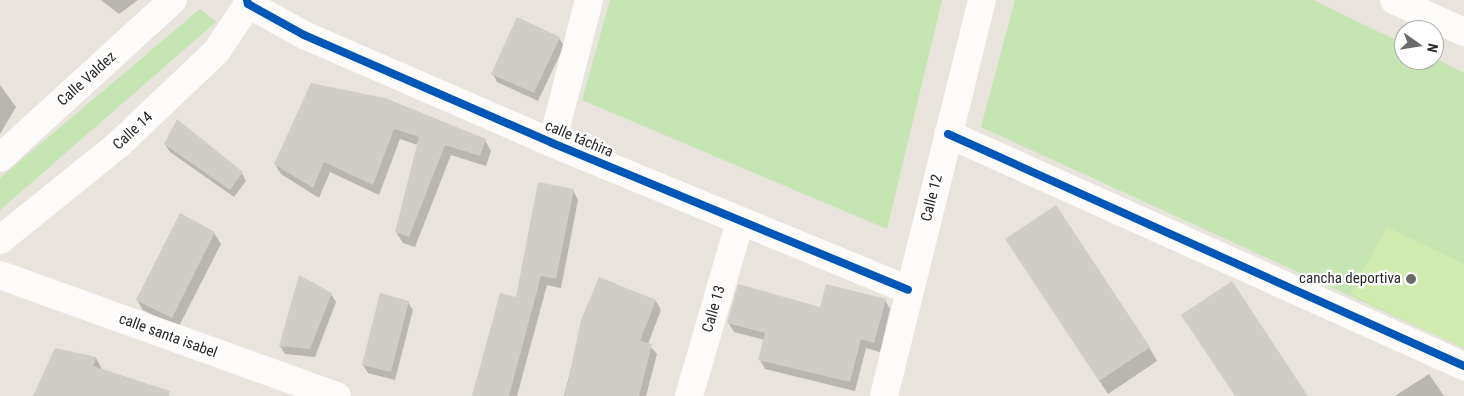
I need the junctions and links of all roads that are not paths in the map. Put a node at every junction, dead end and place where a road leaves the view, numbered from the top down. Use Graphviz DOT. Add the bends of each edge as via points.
graph roads {
  1 [pos="173,0"];
  2 [pos="589,0"];
  3 [pos="982,0"];
  4 [pos="1394,0"];
  5 [pos="247,2"];
  6 [pos="1464,32"];
  7 [pos="948,134"];
  8 [pos="552,143"];
  9 [pos="0,158"];
  10 [pos="740,222"];
  11 [pos="0,240"];
  12 [pos="0,275"];
  13 [pos="908,290"];
  14 [pos="1464,366"];
  15 [pos="337,396"];
  16 [pos="689,396"];
  17 [pos="884,396"];
  1 -- 9 [label="street, Calle Valdez"];
  2 -- 8 [label="street"];
  3 -- 7 [label="street, Calle 12"];
  4 -- 6 [label="street"];
  5 -- 8 [label="street, calle táchira" via="304,34"];
  5 -- 11 [label="street, Calle 14" via="216,52 120,143"];
  7 -- 13 [label="street, Calle 12"];
  7 -- 14 [label="street"];
  8 -- 10 [label="street, calle táchira"];
  10 -- 13 [label="street, calle táchira"];
  10 -- 16 [label="street, Calle 13"];
  12 -- 15 [label="street, calle santa isabel"];
  13 -- 17 [label="street, Calle 12"];
}
